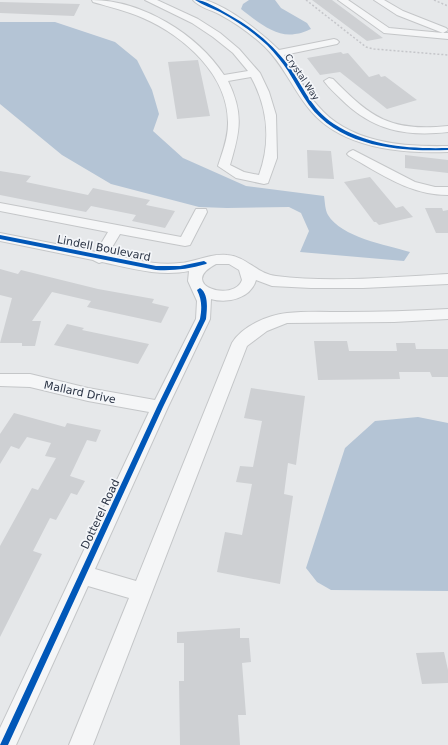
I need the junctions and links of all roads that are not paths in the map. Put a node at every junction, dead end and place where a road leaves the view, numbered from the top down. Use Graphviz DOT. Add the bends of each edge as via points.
graph roads {
  1 [pos="96,0"];
  2 [pos="149,0"];
  3 [pos="197,0"];
  4 [pos="221,0"];
  5 [pos="342,0"];
  6 [pos="378,0"];
  7 [pos="396,0"];
  8 [pos="210,6"];
  9 [pos="448,24"];
  10 [pos="448,32"];
  11 [pos="448,36"];
  12 [pos="334,42"];
  13 [pos="276,54"];
  14 [pos="254,73"];
  15 [pos="222,79"];
  16 [pos="329,81"];
  17 [pos="448,129"];
  18 [pos="448,150"];
  19 [pos="353,154"];
  20 [pos="448,191"];
  21 [pos="0,206"];
  22 [pos="201,212"];
  23 [pos="116,229"];
  24 [pos="0,237"];
  25 [pos="99,258"];
  26 [pos="204,263"];
  27 [pos="170,270"];
  28 [pos="248,271"];
  29 [pos="448,279"];
  30 [pos="272,281"];
  31 [pos="198,287"];
  32 [pos="236,294"];
  33 [pos="448,314"];
  34 [pos="204,319"];
  35 [pos="0,380"];
  36 [pos="160,407"];
  37 [pos="83,575"];
  38 [pos="141,592"];
  39 [pos="4,745"];
  40 [pos="81,745"];
  1 -- 15 [label="street" via="154,20 177,34 196,50"];
  2 -- 14 [label="street" via="181,13 212,31 238,52"];
  3 -- 8 [label="street, Crystal Way"];
  4 -- 8 [label="street"];
  5 -- 11 [label="street" via="387,31"];
  6 -- 10 [label="street" via="400,13"];
  7 -- 9 [label="street" via="412,10"];
  8 -- 13 [label="street, Crystal Way" via="243,25"];
  12 -- 13 [label="street"];
  13 -- 18 [label="street, Crystal Way" via="287,66 312,107 341,130 388,146"];
  14 -- 15 [label="street"];
  14 -- 15 [label="street" via="266,94 273,132 271,158 264,180 240,175 224,166 234,125 230,99"];
  16 -- 17 [label="street" via="376,122 408,129"];
  19 -- 20 [label="street" via="415,188"];
  21 -- 23 [label="street"];
  22 -- 23 [label="street" via="184,242"];
  23 -- 25 [label="street"];
  24 -- 25 [label="street, Lindell Boulevard"];
  25 -- 27 [label="street, Lindell Boulevard"];
  26 -- 27 [label="street, Lindell Boulevard"];
  26 -- 28 [label="street" via="213,259 234,260"];
  26 -- 31 [label="street" via="194,276"];
  27 -- 31 [label="street, Lindell Boulevard"];
  28 -- 30 [label="street"];
  28 -- 32 [label="street" via="250,278 247,286"];
  29 -- 30 [label="street" via="363,283"];
  30 -- 32 [label="street"];
  31 -- 32 [label="street" via="209,295 220,297"];
  31 -- 34 [label="street, Dotterel Road" via="206,306"];
  32 -- 34 [label="street, Dotterel Road"];
  33 -- 38 [label="street" via="287,318 273,321 249,334 240,343"];
  34 -- 36 [label="street, Dotterel Road"];
  35 -- 36 [label="street, Mallard Drive" via="23,379"];
  36 -- 37 [label="street, Dotterel Road"];
  37 -- 38 [label="street"];
  37 -- 39 [label="street, Dotterel Road"];
  38 -- 40 [label="street"];
}
